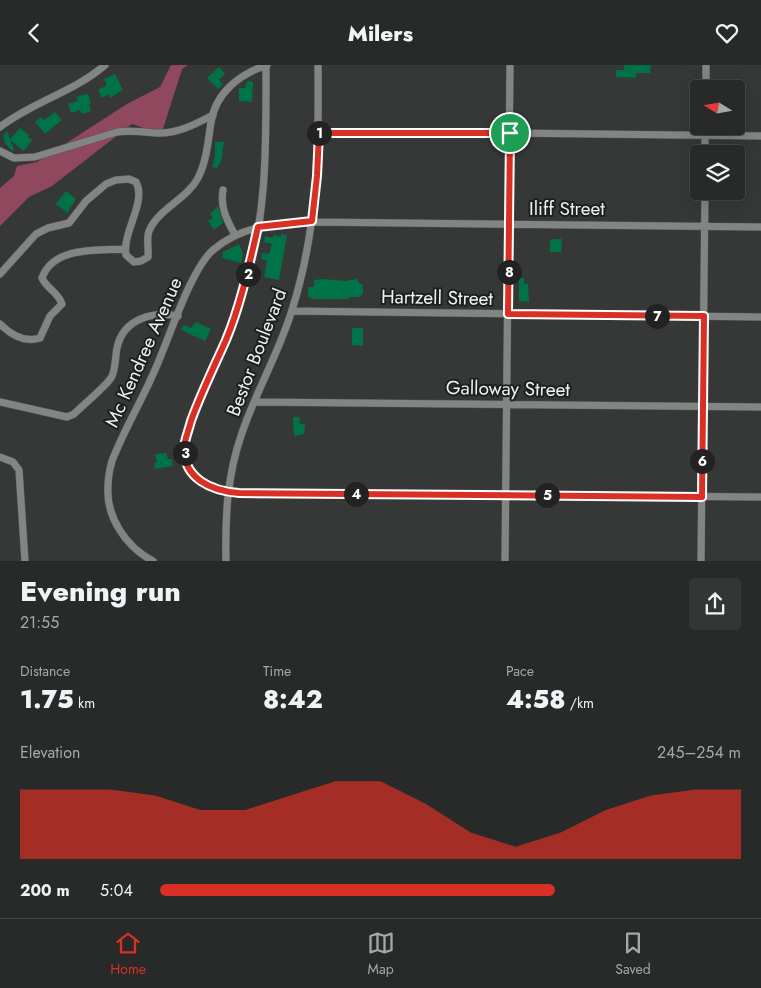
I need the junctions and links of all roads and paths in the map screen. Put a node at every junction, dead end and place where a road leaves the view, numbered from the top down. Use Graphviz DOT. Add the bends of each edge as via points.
graph roads {
  1 [pos="105,65"];
  2 [pos="267,65"];
  3 [pos="318,65"];
  4 [pos="510,65"];
  5 [pos="706,65"];
  6 [pos="706,80"];
  7 [pos="213,115"];
  8 [pos="0,127"];
  9 [pos="319,133"];
  10 [pos="510,133"];
  11 [pos="690,135"];
  12 [pos="705,135"];
  13 [pos="761,136"];
  14 [pos="705,145"];
  15 [pos="0,151"];
  16 [pos="223,190"];
  17 [pos="704,200"];
  18 [pos="312,221"];
  19 [pos="509,224"];
  20 [pos="704,226"];
  21 [pos="258,227"];
  22 [pos="761,227"];
  23 [pos="235,235"];
  24 [pos="125,249"];
  25 [pos="0,274"];
  26 [pos="292,311"];
  27 [pos="508,314"];
  28 [pos="178,316"];
  29 [pos="704,316"];
  30 [pos="761,317"];
  31 [pos="0,324"];
  32 [pos="0,402"];
  33 [pos="255,402"];
  34 [pos="507,405"];
  35 [pos="702,406"];
  36 [pos="761,407"];
  37 [pos="0,457"];
  38 [pos="229,492"];
  39 [pos="507,495"];
  40 [pos="702,497"];
  41 [pos="761,497"];
  42 [pos="25,561"];
  43 [pos="153,561"];
  44 [pos="226,561"];
  45 [pos="505,561"];
  46 [pos="701,561"];
  1 -- 8 [label="street" via="80,83 12,117"];
  2 -- 7 [label="street" via="236,79"];
  2 -- 21 [label="street" via="265,180"];
  3 -- 9 [label="street, Bestor Boulevard"];
  4 -- 10 [label="street"];
  5 -- 6 [label="street"];
  7 -- 15 [label="street" via="179,130 117,132 35,157 14,158"];
  7 -- 24 [label="street" via="206,161 187,192 148,232 148,257 134,262 126,255"];
  9 -- 10 [label="street"];
  9 -- 18 [label="street, Bestor Boulevard"];
  10 -- 11 [label="street"];
  10 -- 19 [label="street"];
  12 -- 13 [label="street"];
  12 -- 14 [label="street"];
  16 -- 23 [label="street" via="222,209"];
  17 -- 20 [label="street"];
  18 -- 19 [label="street, Iliff Street"];
  18 -- 21 [label="street, Mc Kendree Avenue"];
  18 -- 26 [label="street, Bestor Boulevard"];
  19 -- 20 [label="street, Iliff Street"];
  19 -- 27 [label="street"];
  20 -- 22 [label="street, Iliff Street"];
  20 -- 29 [label="street"];
  21 -- 23 [label="street, Mc Kendree Avenue"];
  21 -- 38 [label="street" via="245,285 184,447 187,462 199,481"];
  23 -- 28 [label="street, Mc Kendree Avenue" via="211,252 200,265"];
  24 -- 25 [label="street" via="140,188 129,179 106,184 68,223 36,234"];
  24 -- 31 [label="street" via="79,252 51,263 42,278 44,284 60,297 62,304 50,316 40,339 34,341 15,335"];
  26 -- 27 [label="street, Hartzell Street"];
  26 -- 33 [label="street, Bestor Boulevard"];
  27 -- 29 [label="street, Hartzell Street"];
  27 -- 34 [label="street"];
  28 -- 32 [label="street" via="165,313 133,322 122,333 117,345 111,378 74,414 67,417"];
  28 -- 43 [label="street, Mc Kendree Avenue" via="112,463 108,487 110,510 119,530 136,549"];
  29 -- 30 [label="street, Hartzell Street"];
  29 -- 35 [label="street"];
  33 -- 34 [label="street, Galloway Street"];
  33 -- 38 [label="street, Bestor Boulevard" via="240,438"];
  34 -- 35 [label="street, Galloway Street"];
  34 -- 39 [label="street"];
  35 -- 36 [label="street, Galloway Street"];
  35 -- 40 [label="street"];
  37 -- 42 [label="street" via="13,462 19,470"];
  38 -- 39 [label="street"];
  38 -- 44 [label="street, Bestor Boulevard"];
  39 -- 40 [label="street"];
  39 -- 45 [label="street"];
  40 -- 41 [label="street"];
  40 -- 46 [label="street"];
}
